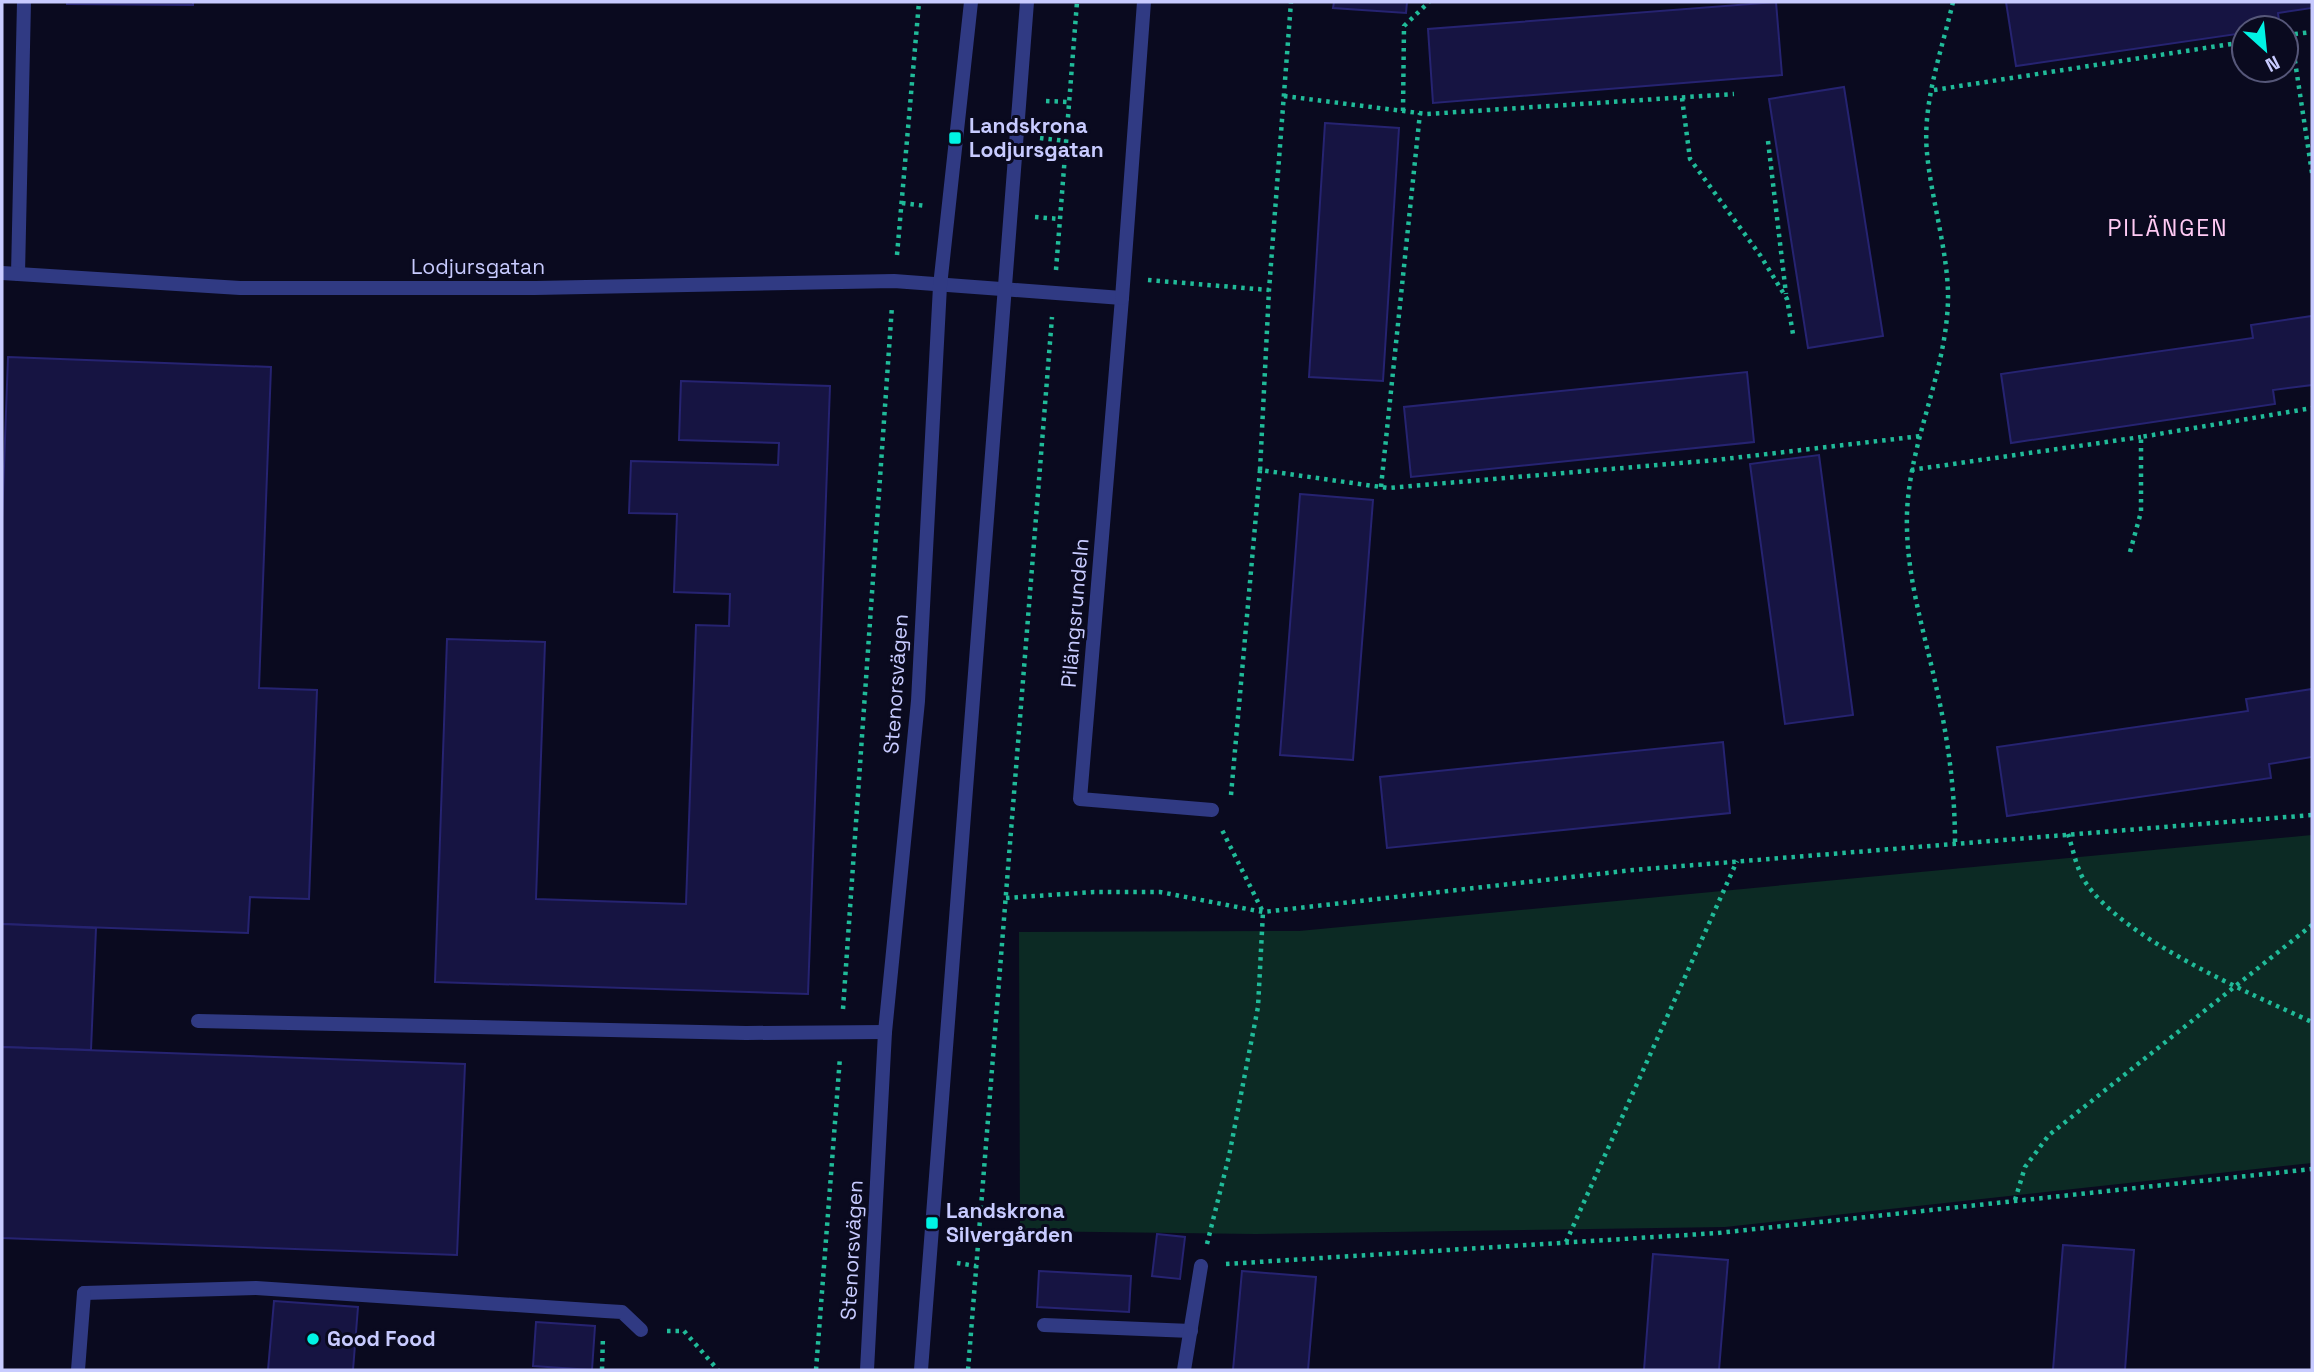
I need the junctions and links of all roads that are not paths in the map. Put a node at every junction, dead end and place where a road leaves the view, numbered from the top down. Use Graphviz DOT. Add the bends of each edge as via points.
graph roads {
  1 [pos="24,2"];
  2 [pos="971,2"];
  3 [pos="1027,2"];
  4 [pos="1144,2"];
  5 [pos="2,273"];
  6 [pos="18,274"];
  7 [pos="940,286"];
  8 [pos="1005,290"];
  9 [pos="1122,298"];
  10 [pos="1212,810"];
  11 [pos="198,1021"];
  12 [pos="885,1032"];
  13 [pos="1201,1266"];
  14 [pos="1044,1325"];
  15 [pos="641,1330"];
  16 [pos="1191,1331"];
  17 [pos="79,1370"];
  18 [pos="867,1370"];
  19 [pos="921,1370"];
  20 [pos="1184,1370"];
  1 -- 6 [label="street"];
  2 -- 7 [label="street, Stenorsvägen"];
  3 -- 8 [label="street"];
  4 -- 9 [label="street, Pilängsrundeln"];
  5 -- 6 [label="street, Lodjursgatan"];
  6 -- 7 [label="street, Lodjursgatan" via="240,288 894,281"];
  7 -- 8 [label="street"];
  7 -- 12 [label="street, Stenorsvägen" via="918,701"];
  8 -- 9 [label="street"];
  8 -- 19 [label="street"];
  9 -- 10 [label="street, Pilängsrundeln" via="1080,799"];
  11 -- 12 [label="street"];
  12 -- 18 [label="street, Stenorsvägen"];
  13 -- 16 [label="street"];
  14 -- 16 [label="street"];
  15 -- 17 [label="street" via="622,1312 256,1288 85,1293"];
  16 -- 20 [label="street"];
}
